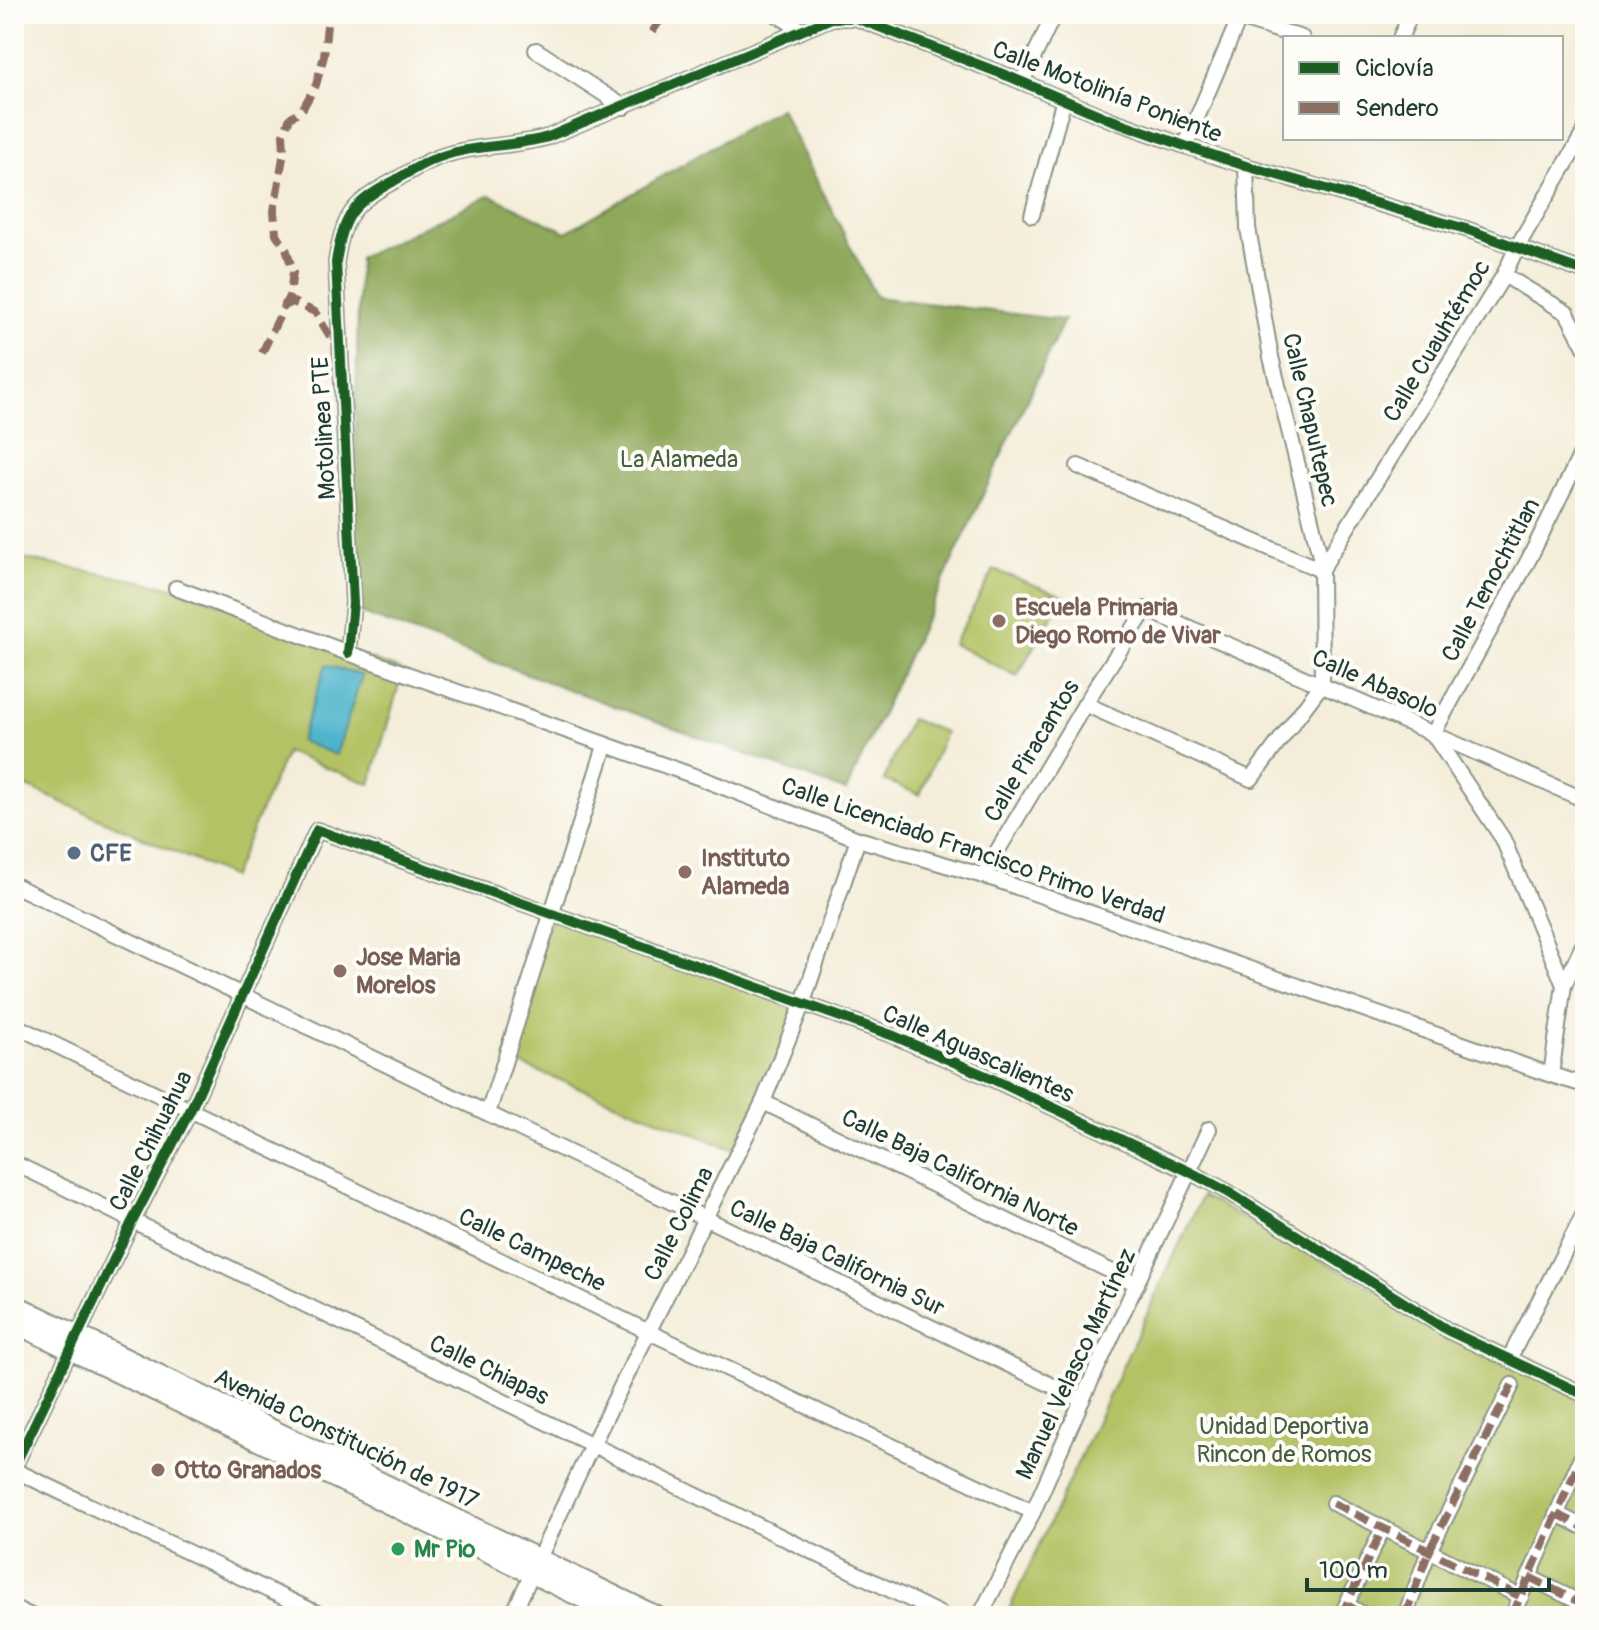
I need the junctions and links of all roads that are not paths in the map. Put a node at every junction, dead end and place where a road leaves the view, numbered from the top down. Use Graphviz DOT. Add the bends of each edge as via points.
graph roads {
  1 [pos="776,14"];
  2 [pos="1054,14"];
  3 [pos="1411,14"];
  4 [pos="1240,16"];
  5 [pos="802,30"];
  6 [pos="1296,36"];
  7 [pos="1401,36"];
  8 [pos="536,50"];
  9 [pos="1022,82"];
  10 [pos="1064,99"];
  11 [pos="624,107"];
  12 [pos="1585,131"];
  13 [pos="1185,146"];
  14 [pos="1246,166"];
  15 [pos="357,204"];
  16 [pos="1032,215"];
  17 [pos="1517,247"];
  18 [pos="1585,272"];
  19 [pos="1504,275"];
  20 [pos="1585,347"];
  21 [pos="1585,446"];
  22 [pos="1078,466"];
  23 [pos="1321,570"];
  24 [pos="176,588"];
  25 [pos="1146,609"];
  26 [pos="348,653"];
  27 [pos="1322,684"];
  28 [pos="1085,704"];
  29 [pos="1433,734"];
  30 [pos="605,746"];
  31 [pos="1585,800"];
  32 [pos="317,830"];
  33 [pos="858,839"];
  34 [pos="983,875"];
  35 [pos="14,885"];
  36 [pos="552,913"];
  37 [pos="1585,941"];
  38 [pos="1564,985"];
  39 [pos="242,994"];
  40 [pos="802,1005"];
  41 [pos="14,1025"];
  42 [pos="1551,1075"];
  43 [pos="1585,1085"];
  44 [pos="763,1102"];
  45 [pos="191,1109"];
  46 [pos="488,1113"];
  47 [pos="1209,1129"];
  48 [pos="14,1163"];
  49 [pos="1190,1172"];
  50 [pos="1585,1212"];
  51 [pos="707,1219"];
  52 [pos="132,1222"];
  53 [pos="1137,1284"];
  54 [pos="14,1304"];
  55 [pos="14,1323"];
  56 [pos="649,1332"];
  57 [pos="73,1342"];
  58 [pos="1509,1359"];
  59 [pos="1512,1385"];
  60 [pos="1585,1395"];
  61 [pos="1082,1400"];
  62 [pos="592,1445"];
  63 [pos="1585,1449"];
  64 [pos="14,1468"];
  65 [pos="1333,1503"];
  66 [pos="1033,1512"];
  67 [pos="1557,1514"];
  68 [pos="1383,1528"];
  69 [pos="1585,1528"];
  70 [pos="1429,1551"];
  71 [pos="536,1567"];
  72 [pos="1529,1577"];
  73 [pos="1521,1597"];
  74 [pos="1585,1605"];
  75 [pos="14,1608"];
  76 [pos="1344,1611"];
  77 [pos="31,1616"];
  78 [pos="323,1616"];
  79 [pos="512,1616"];
  80 [pos="619,1616"];
  81 [pos="657,1616"];
  82 [pos="944,1616"];
  83 [pos="980,1616"];
  84 [pos="1366,1616"];
  85 [pos="1405,1616"];
  86 [pos="1512,1616"];
  1 -- 5 [label="street"];
  2 -- 9 [label="street"];
  3 -- 7 [label="street"];
  4 -- 6 [label="street"];
  4 -- 13 [label="street"];
  5 -- 9 [label="street, Calle Motolinía Poniente" via="832,18 856,18"];
  5 -- 11 [label="street, Calle Motolinía Poniente"];
  8 -- 11 [label="street"];
  9 -- 10 [label="street, Calle Motolinía Poniente"];
  10 -- 13 [label="street, Calle Motolinía Poniente"];
  10 -- 16 [label="street"];
  11 -- 15 [label="street, Calle Motolinía Poniente" via="525,144 432,159"];
  12 -- 17 [label="street, Calle Cuauhtémoc"];
  13 -- 14 [label="street, Calle Motolinía Poniente"];
  14 -- 17 [label="street, Calle Motolinía Poniente"];
  14 -- 23 [label="street, Calle Chapultepec" via="1248,228 1271,357"];
  15 -- 26 [label="street, Motolinea PTE" via="348,215 336,262 353,603"];
  17 -- 18 [label="street, Calle Motolinía Poniente"];
  17 -- 19 [label="street, Calle Cuauhtémoc"];
  19 -- 20 [label="street" via="1567,313"];
  19 -- 23 [label="street, Calle Cuauhtémoc"];
  21 -- 29 [label="street, Calle Tenochtitlan"];
  22 -- 23 [label="street"];
  23 -- 27 [label="street, Calle Chapultepec"];
  24 -- 26 [label="street, Calle Licenciado Francisco Primo Verdad"];
  25 -- 27 [label="street, Calle Abasolo"];
  25 -- 28 [label="street, Calle Piracantos"];
  26 -- 30 [label="street, Calle Licenciado Francisco Primo Verdad"];
  27 -- 28 [label="street" via="1251,779"];
  27 -- 29 [label="street, Calle Abasolo"];
  28 -- 34 [label="street, Calle Piracantos"];
  29 -- 31 [label="street, Calle Abasolo"];
  29 -- 38 [label="street" via="1503,839"];
  30 -- 33 [label="street, Calle Licenciado Francisco Primo Verdad"];
  30 -- 36 [label="street"];
  32 -- 36 [label="street, Calle Aguascalientes"];
  32 -- 39 [label="street, Calle Chihuahua"];
  33 -- 34 [label="street, Calle Licenciado Francisco Primo Verdad"];
  33 -- 40 [label="street, Calle Colima"];
  34 -- 42 [label="street, Calle Licenciado Francisco Primo Verdad"];
  35 -- 39 [label="street, Calle Baja California Sur"];
  36 -- 40 [label="street, Calle Aguascalientes"];
  36 -- 46 [label="street"];
  37 -- 38 [label="street"];
  38 -- 42 [label="street"];
  39 -- 45 [label="street, Calle Chihuahua"];
  39 -- 46 [label="street, Calle Baja California Sur"];
  40 -- 44 [label="street, Calle Colima"];
  40 -- 49 [label="street, Calle Aguascalientes" via="894,1036"];
  41 -- 45 [label="street, Calle Campeche"];
  42 -- 43 [label="street, Calle Licenciado Francisco Primo Verdad"];
  44 -- 51 [label="street, Calle Colima"];
  44 -- 53 [label="street, Calle Baja California Norte"];
  45 -- 52 [label="street, Calle Chihuahua"];
  45 -- 56 [label="street, Calle Campeche"];
  46 -- 51 [label="street, Calle Baja California Sur"];
  47 -- 49 [label="street, Manuel Velasco Martínez"];
  48 -- 52 [label="street, Calle Chiapas"];
  49 -- 53 [label="street, Manuel Velasco Martínez"];
  49 -- 58 [label="street, Calle Aguascalientes" via="1449,1331"];
  50 -- 58 [label="street"];
  51 -- 56 [label="street, Calle Colima"];
  51 -- 61 [label="street, Calle Baja California Sur"];
  52 -- 57 [label="street, Calle Chihuahua"];
  52 -- 62 [label="street, Calle Chiapas"];
  53 -- 61 [label="street, Manuel Velasco Martínez"];
  54 -- 57 [label="street, Avenida Constitución de 1917"];
  55 -- 57 [label="street, Avenida Constitución de 1917"];
  56 -- 62 [label="street, Calle Colima"];
  56 -- 66 [label="street, Calle Campeche"];
  57 -- 64 [label="street, Calle Chihuahua"];
  57 -- 71 [label="street, Avenida Constitución de 1917"];
  58 -- 60 [label="street, Calle Aguascalientes"];
  59 -- 70 [label="street"];
  61 -- 66 [label="street, Manuel Velasco Martínez"];
  62 -- 71 [label="street, Calle Colima"];
  62 -- 82 [label="street, Calle Chiapas"];
  63 -- 67 [label="street"];
  64 -- 78 [label="street"];
  65 -- 68 [label="street"];
  66 -- 83 [label="street, Manuel Velasco Martínez"];
  67 -- 69 [label="street"];
  67 -- 72 [label="street"];
  68 -- 70 [label="street"];
  68 -- 76 [label="street"];
  70 -- 73 [label="street"];
  70 -- 85 [label="street"];
  71 -- 79 [label="street, Calle Colima"];
  71 -- 80 [label="street, Avenida Constitución de 1917"];
  71 -- 81 [label="street, Avenida Constitución de 1917"];
  72 -- 73 [label="street"];
  72 -- 74 [label="street"];
  73 -- 86 [label="street"];
  75 -- 77 [label="street"];
  76 -- 84 [label="street"];
}
